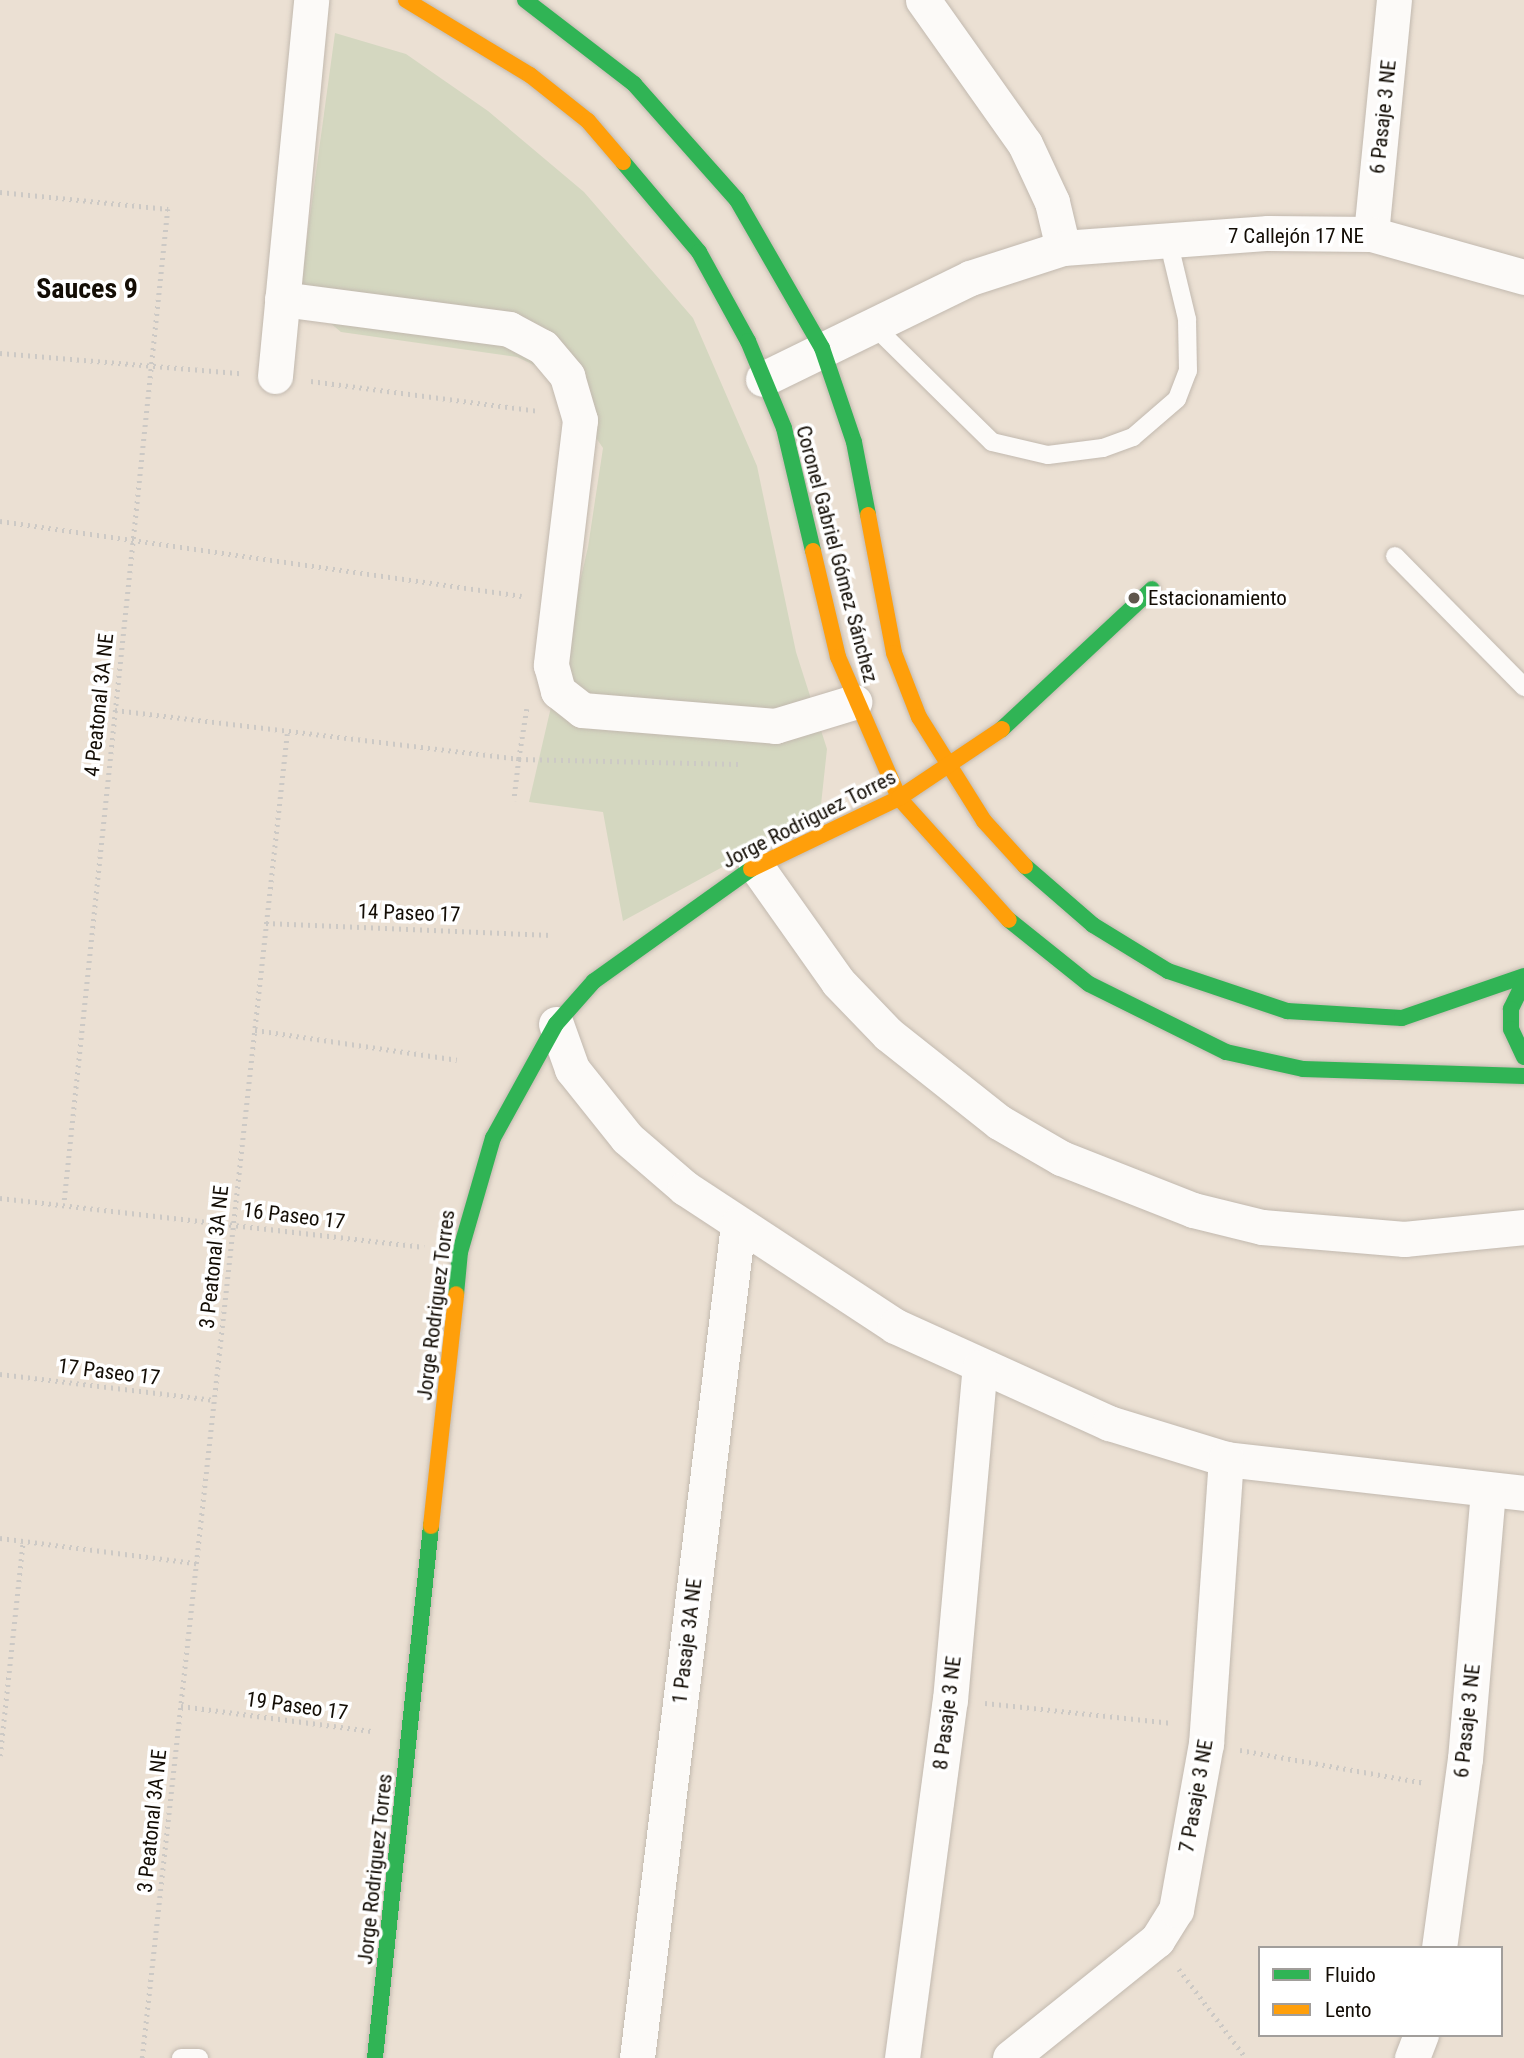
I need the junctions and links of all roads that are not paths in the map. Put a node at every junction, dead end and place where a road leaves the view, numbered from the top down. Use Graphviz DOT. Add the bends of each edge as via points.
graph roads {
  1 [pos="311,0"];
  2 [pos="406,0"];
  3 [pos="525,0"];
  4 [pos="923,0"];
  5 [pos="1394,0"];
  6 [pos="1371,234"];
  7 [pos="1168,240"];
  8 [pos="1063,248"];
  9 [pos="1524,277"];
  10 [pos="282,299"];
  11 [pos="872,324"];
  12 [pos="822,348"];
  13 [pos="275,376"];
  14 [pos="763,379"];
  15 [pos="1395,556"];
  16 [pos="1152,589"];
  17 [pos="1524,687"];
  18 [pos="854,702"];
  19 [pos="947,770"];
  20 [pos="899,798"];
  21 [pos="756,866"];
  22 [pos="1524,976"];
  23 [pos="1524,982"];
  24 [pos="556,1024"];
  25 [pos="1524,1057"];
  26 [pos="1524,1076"];
  27 [pos="738,1224"];
  28 [pos="1524,1227"];
  29 [pos="980,1367"];
  30 [pos="1226,1459"];
  31 [pos="1489,1493"];
  32 [pos="1524,1493"];
  33 [pos="1439,1946"];
  34 [pos="1421,2037"];
  35 [pos="181,2058"];
  36 [pos="199,2058"];
  37 [pos="376,2058"];
  38 [pos="637,2058"];
  39 [pos="902,2058"];
  40 [pos="1010,2058"];
  41 [pos="1412,2058"];
  1 -- 10 [label="street"];
  2 -- 14 [label="street, Coronel Gabriel Gómez Sánchez" via="530,75 588,121 699,252"];
  3 -- 12 [label="street, Coronel Gabriel Gómez Sánchez" via="634,84 693,146 781,268"];
  4 -- 8 [label="street" via="1025,144 1052,202"];
  5 -- 6 [label="street, 6 Pasaje 3 NE"];
  6 -- 7 [label="street, 7 Callejón 17 NE"];
  6 -- 9 [label="street, 7 Callejón 17 NE"];
  7 -- 8 [label="street, 7 Callejón 17 NE"];
  7 -- 11 [label="lane" via="1187,319 1188,372 1177,399 1133,438 1103,448 1048,455 992,442"];
  8 -- 11 [label="street, 7 Callejón 17 NE" via="970,278"];
  10 -- 13 [label="street"];
  10 -- 18 [label="street" via="509,330 544,346 567,376 580,420 551,665 558,691 582,710 775,726"];
  11 -- 12 [label="street, 7 Callejón 17 NE"];
  12 -- 14 [label="street, 7 Callejón 17 NE"];
  12 -- 19 [label="street, Coronel Gabriel Gómez Sánchez" via="854,442 894,653"];
  14 -- 18 [label="street, Coronel Gabriel Gómez Sánchez" via="804,498 820,584"];
  15 -- 17 [label="lane"];
  16 -- 19 [label="street, Jorge Rodriguez Torres" via="983,746"];
  18 -- 20 [label="street, Coronel Gabriel Gómez Sánchez"];
  19 -- 20 [label="street, Jorge Rodriguez Torres"];
  19 -- 22 [label="street, Coronel Gabriel Gómez Sánchez" via="1035,877 1093,925 1168,971 1224,994 1287,1011 1402,1018"];
  20 -- 21 [label="street, Jorge Rodriguez Torres"];
  20 -- 26 [label="street, Coronel Gabriel Gómez Sánchez" via="998,911 1089,984 1153,1021 1226,1052 1303,1069"];
  21 -- 24 [label="street, Jorge Rodriguez Torres" via="594,981"];
  21 -- 28 [label="street" via="838,982 888,1034 990,1115 1061,1158 1193,1210 1262,1227 1404,1239"];
  23 -- 25 [label="street" via="1511,1019"];
  24 -- 27 [label="street" via="572,1069 627,1138"];
  24 -- 37 [label="street, Jorge Rodriguez Torres" via="493,1138 460,1252"];
  27 -- 29 [label="street" via="895,1326"];
  27 -- 38 [label="street, 1 Pasaje 3A NE"];
  29 -- 30 [label="street" via="1109,1423"];
  29 -- 39 [label="street, 8 Pasaje 3 NE" via="950,1700"];
  30 -- 31 [label="street"];
  30 -- 40 [label="street, 7 Pasaje 3 NE" via="1207,1736 1175,1910 1157,1940"];
  31 -- 32 [label="street"];
  31 -- 33 [label="street, 6 Pasaje 3 NE"];
  34 -- 41 [label="street"];
  35 -- 36 [label="lane"];
}
